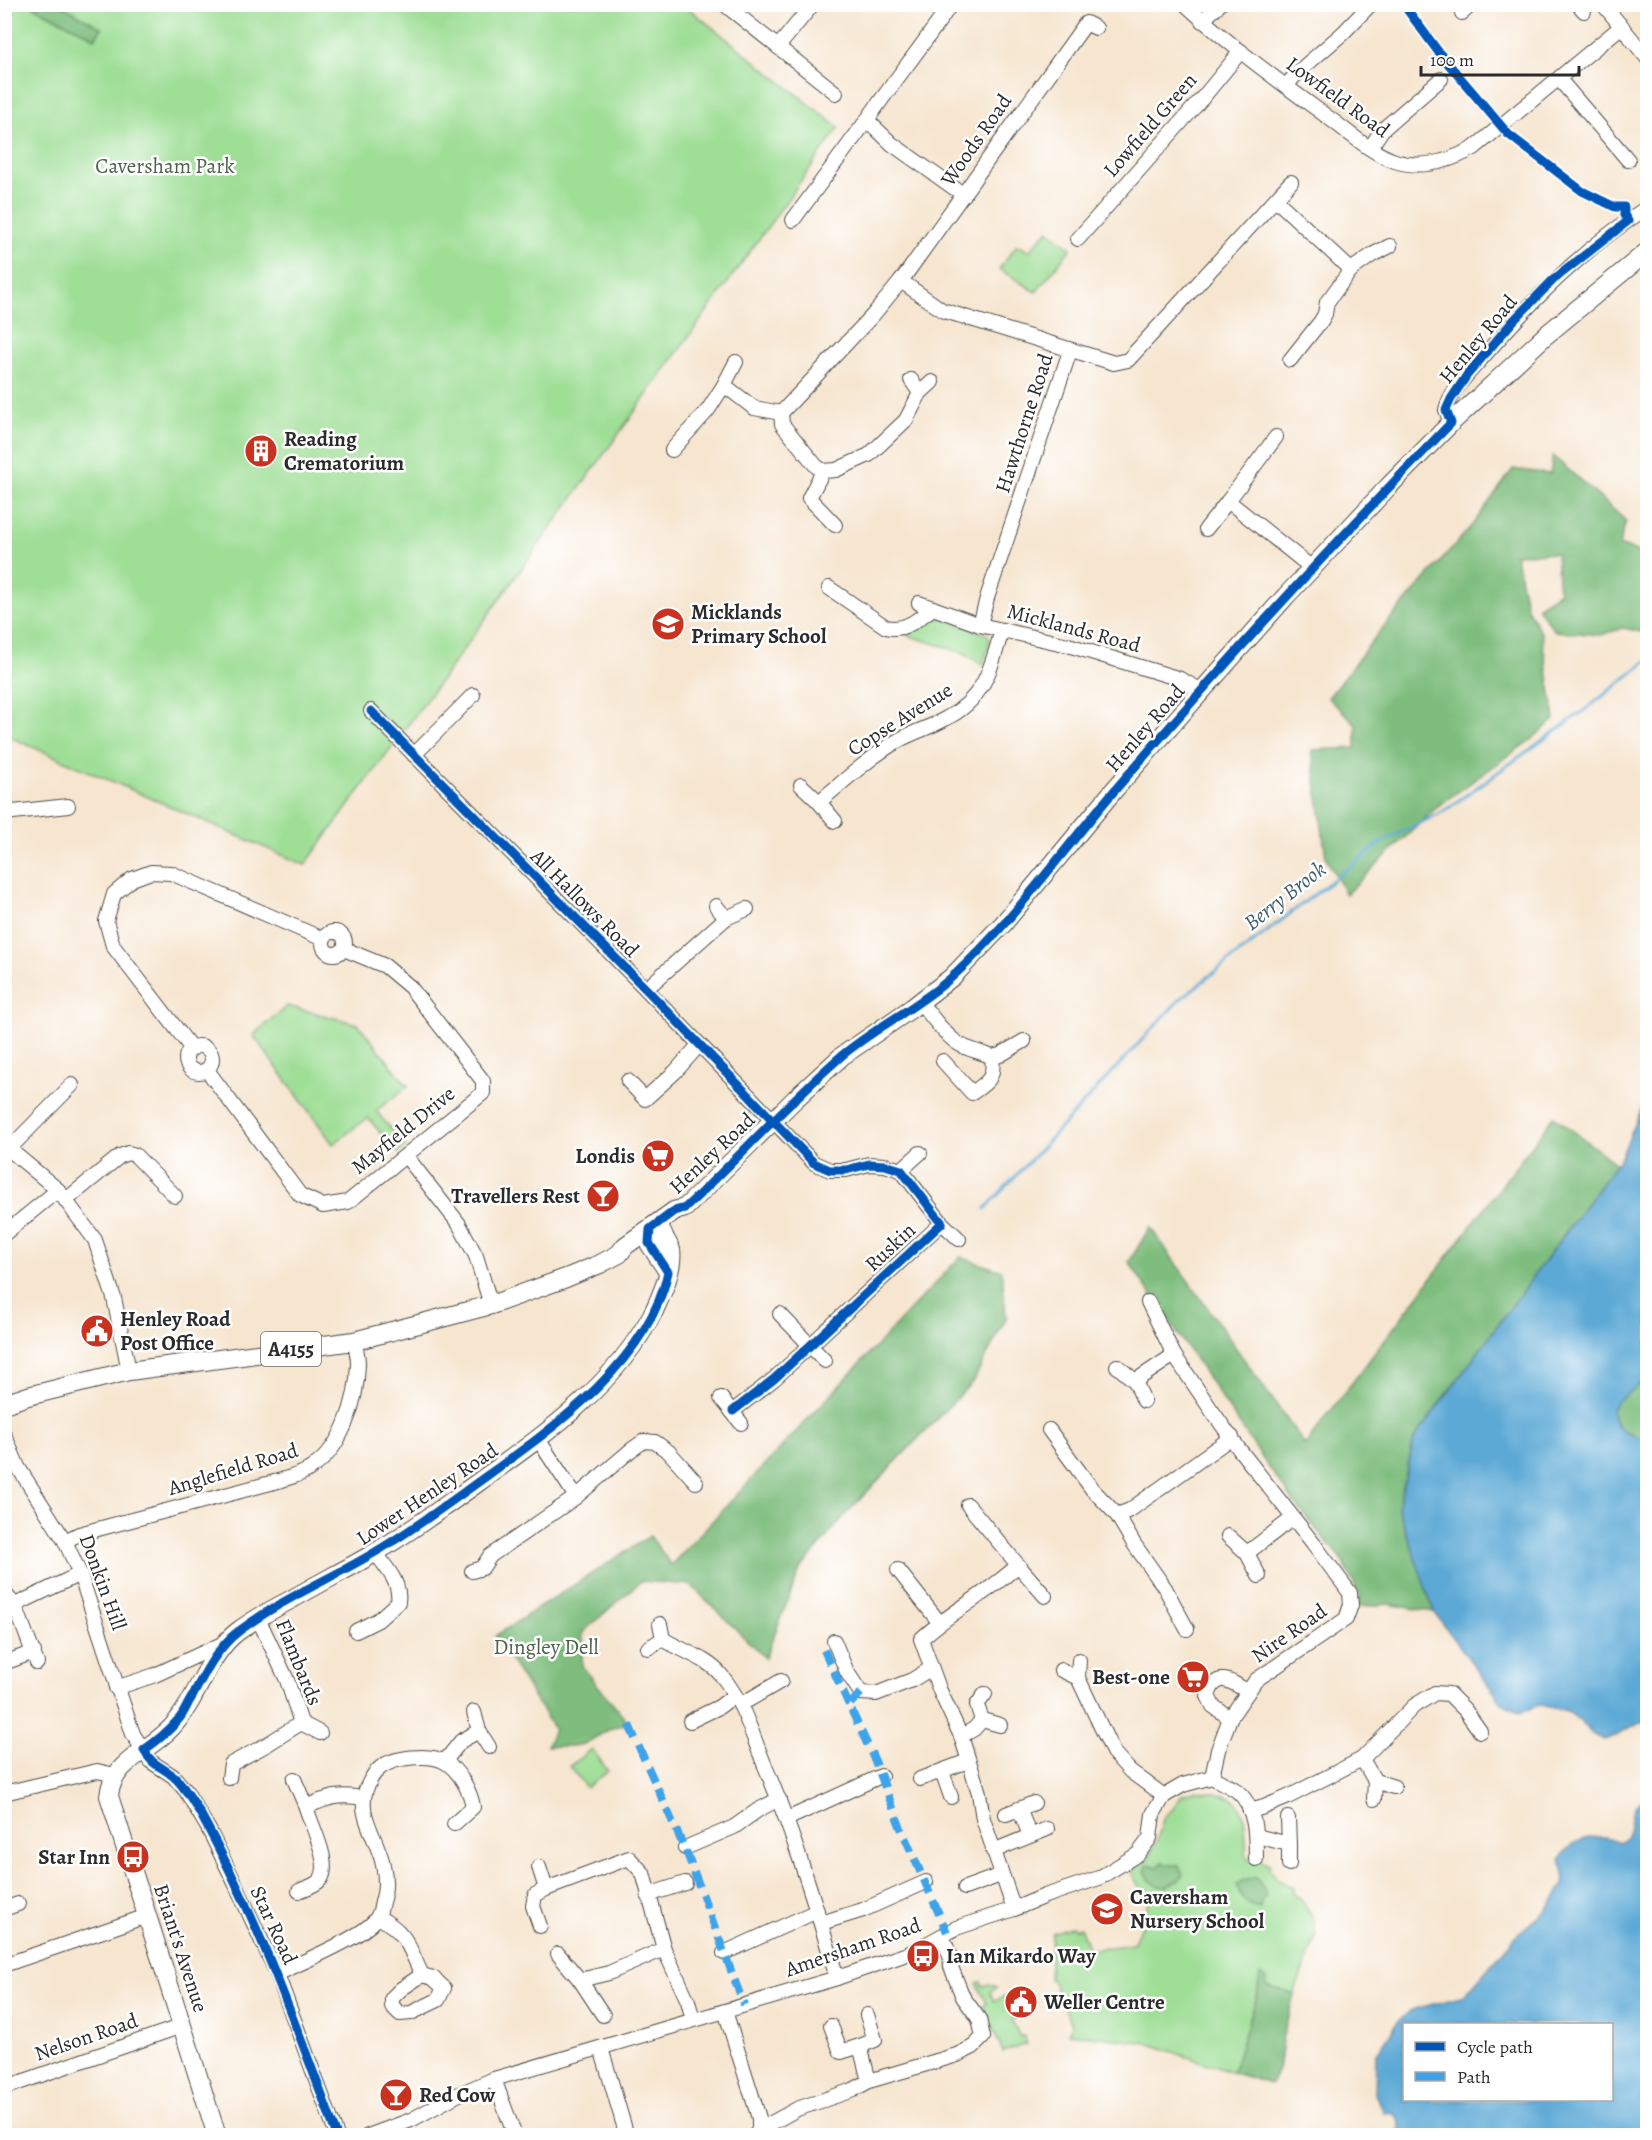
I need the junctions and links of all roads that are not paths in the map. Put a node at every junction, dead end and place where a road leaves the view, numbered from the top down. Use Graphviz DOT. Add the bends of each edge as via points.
graph roads {
  1 [pos="724,4"];
  2 [pos="813,4"];
  3 [pos="951,4"];
  4 [pos="1185,4"];
  5 [pos="1220,4"];
  6 [pos="1603,4"];
  7 [pos="1370,5"];
  8 [pos="1202,21"];
  9 [pos="1087,22"];
  10 [pos="1622,26"];
  11 [pos="778,47"];
  12 [pos="1240,51"];
  13 [pos="1647,59"];
  14 [pos="1441,79"];
  15 [pos="1559,79"];
  16 [pos="1286,87"];
  17 [pos="836,93"];
  18 [pos="867,120"];
  19 [pos="1370,148"];
  20 [pos="1628,160"];
  21 [pos="1291,182"];
  22 [pos="964,195"];
  23 [pos="1276,200"];
  24 [pos="1647,207"];
  25 [pos="793,220"];
  26 [pos="1078,239"];
  27 [pos="1390,246"];
  28 [pos="1647,251"];
  29 [pos="1351,270"];
  30 [pos="900,281"];
  31 [pos="1070,351"];
  32 [pos="1290,360"];
  33 [pos="736,362"];
  34 [pos="911,380"];
  35 [pos="932,382"];
  36 [pos="724,385"];
  37 [pos="920,393"];
  38 [pos="781,413"];
  39 [pos="1451,423"];
  40 [pos="1275,437"];
  41 [pos="672,450"];
  42 [pos="823,471"];
  43 [pos="1228,501"];
  44 [pos="835,525"];
  45 [pos="1206,530"];
  46 [pos="1312,568"];
  47 [pos="829,588"];
  48 [pos="919,603"];
  49 [pos="933,608"];
  50 [pos="980,625"];
  51 [pos="1002,630"];
  52 [pos="1202,691"];
  53 [pos="473,695"];
  54 [pos="371,711"];
  55 [pos="414,755"];
  56 [pos="801,785"];
  57 [pos="819,802"];
  58 [pos="68,806"];
  59 [pos="4,813"];
  60 [pos="835,821"];
  61 [pos="716,906"];
  62 [pos="747,909"];
  63 [pos="726,918"];
  64 [pos="646,989"];
  65 [pos="920,1002"];
  66 [pos="1024,1041"];
  67 [pos="699,1045"];
  68 [pos="992,1057"];
  69 [pos="943,1061"];
  70 [pos="628,1081"];
  71 [pos="72,1085"];
  72 [pos="773,1120"];
  73 [pos="7,1147"];
  74 [pos="920,1153"];
  75 [pos="406,1156"];
  76 [pos="901,1170"];
  77 [pos="62,1195"];
  78 [pos="175,1196"];
  79 [pos="942,1223"];
  80 [pos="4,1234"];
  81 [pos="654,1235"];
  82 [pos="958,1239"];
  83 [pos="1148,1302"];
  84 [pos="491,1305"];
  85 [pos="780,1314"];
  86 [pos="354,1341"];
  87 [pos="810,1346"];
  88 [pos="1174,1354"];
  89 [pos="825,1361"];
  90 [pos="1117,1366"];
  91 [pos="129,1371"];
  92 [pos="1135,1381"];
  93 [pos="721,1398"];
  94 [pos="1144,1401"];
  95 [pos="4,1404"];
  96 [pos="1049,1430"];
  97 [pos="4,1434"];
  98 [pos="1232,1437"];
  99 [pos="538,1439"];
  100 [pos="696,1482"];
  101 [pos="576,1497"];
  102 [pos="968,1505"];
  103 [pos="1117,1515"];
  104 [pos="1293,1518"];
  105 [pos="1228,1536"];
  106 [pos="66,1541"];
  107 [pos="375,1552"];
  108 [pos="1247,1553"];
  109 [pos="1018,1565"];
  110 [pos="472,1570"];
  111 [pos="897,1570"];
  112 [pos="80,1574"];
  113 [pos="1259,1576"];
  114 [pos="4,1593"];
  115 [pos="1045,1596"];
  116 [pos="15,1605"];
  117 [pos="258,1618"];
  118 [pos="939,1622"];
  119 [pos="660,1624"];
  120 [pos="1187,1629"];
  121 [pos="356,1631"];
  122 [pos="663,1639"];
  123 [pos="834,1641"];
  124 [pos="225,1642"];
  125 [pos="648,1648"];
  126 [pos="1079,1660"];
  127 [pos="4,1664"];
  128 [pos="930,1669"];
  129 [pos="1061,1670"];
  130 [pos="1078,1678"];
  131 [pos="781,1681"];
  132 [pos="116,1688"];
  133 [pos="1248,1692"];
  134 [pos="985,1694"];
  135 [pos="738,1700"];
  136 [pos="474,1712"];
  137 [pos="1230,1719"];
  138 [pos="982,1720"];
  139 [pos="690,1721"];
  140 [pos="301,1723"];
  141 [pos="1000,1725"];
  142 [pos="479,1731"];
  143 [pos="1480,1731"];
  144 [pos="320,1733"];
  145 [pos="962,1736"];
  146 [pos="489,1747"];
  147 [pos="144,1750"];
  148 [pos="1362,1759"];
  149 [pos="445,1761"];
  150 [pos="968,1761"];
  151 [pos="942,1771"];
  152 [pos="115,1775"];
  153 [pos="881,1776"];
  154 [pos="1212,1777"];
  155 [pos="229,1778"];
  156 [pos="294,1779"];
  157 [pos="920,1779"];
  158 [pos="1375,1781"];
  159 [pos="1394,1786"];
  160 [pos="4,1793"];
  161 [pos="1164,1796"];
  162 [pos="951,1797"];
  163 [pos="363,1798"];
  164 [pos="779,1799"];
  165 [pos="1374,1799"];
  166 [pos="1034,1803"];
  167 [pos="306,1807"];
  168 [pos="1250,1811"];
  169 [pos="1288,1818"];
  170 [pos="787,1819"];
  171 [pos="454,1824"];
  172 [pos="1047,1829"];
  173 [pos="1030,1835"];
  174 [pos="1256,1836"];
  175 [pos="1289,1844"];
  176 [pos="685,1848"];
  177 [pos="993,1851"];
  178 [pos="1256,1859"];
  179 [pos="1289,1864"];
  180 [pos="539,1867"];
  181 [pos="1001,1875"];
  182 [pos="926,1882"];
  183 [pos="684,1883"];
  184 [pos="965,1888"];
  185 [pos="546,1889"];
  186 [pos="299,1891"];
  187 [pos="648,1894"];
  188 [pos="18,1904"];
  189 [pos="4,1909"];
  190 [pos="1014,1909"];
  191 [pos="147,1916"];
  192 [pos="378,1917"];
  193 [pos="819,1917"];
  194 [pos="540,1926"];
  195 [pos="942,1936"];
  196 [pos="664,1949"];
  197 [pos="724,1953"];
  198 [pos="558,1954"];
  199 [pos="4,1965"];
  200 [pos="277,1974"];
  201 [pos="422,1975"];
  202 [pos="837,1978"];
  203 [pos="580,1980"];
  204 [pos="725,2012"];
  205 [pos="603,2015"];
  206 [pos="867,2015"];
  207 [pos="693,2020"];
  208 [pos="182,2026"];
  209 [pos="831,2026"];
  210 [pos="860,2046"];
  211 [pos="601,2048"];
  212 [pos="494,2079"];
  213 [pos="869,2081"];
  214 [pos="4,2088"];
  215 [pos="757,2133"];
  216 [pos="214,2135"];
  217 [pos="337,2136"];
  218 [pos="368,2136"];
  219 [pos="515,2136"];
  220 [pos="627,2136"];
  1 -- 11 [label="street"];
  2 -- 11 [label="street"];
  3 -- 18 [label="street" via="946,21"];
  4 -- 8 [label="street, Lowfield Road"];
  5 -- 8 [label="street"];
  6 -- 10 [label="street"];
  7 -- 16 [label="street"];
  8 -- 12 [label="street, Lowfield Road"];
  9 -- 22 [label="street, Woods Road"];
  10 -- 13 [label="street"];
  10 -- 15 [label="street, Lowfield Road"];
  11 -- 17 [label="street"];
  12 -- 16 [label="street, Lowfield Road"];
  12 -- 26 [label="street, Lowfield Green" via="1095,231"];
  14 -- 19 [label="street" via="1382,130"];
  15 -- 19 [label="street, Lowfield Road" via="1474,148 1456,157 1439,163 1409,164"];
  15 -- 20 [label="street"];
  16 -- 19 [label="street, Lowfield Road"];
  18 -- 22 [label="street" via="892,144"];
  18 -- 25 [label="street"];
  21 -- 23 [label="street, Hawthorne Road"];
  22 -- 30 [label="street, Woods Road"];
  23 -- 29 [label="street"];
  23 -- 31 [label="street, Hawthorne Road" via="1128,360 1114,363"];
  24 -- 39 [label="street, Henley Road" via="1553,280 1514,320 1451,399 1446,410"];
  27 -- 29 [label="street"];
  28 -- 39 [label="main road, Henley Road / A4155" via="1546,335"];
  29 -- 32 [label="street" via="1327,303 1325,314"];
  30 -- 31 [label="street" via="942,310"];
  30 -- 38 [label="street, Woods Road"];
  31 -- 50 [label="street, Hawthorne Road"];
  33 -- 36 [label="street"];
  34 -- 37 [label="street"];
  35 -- 37 [label="street"];
  36 -- 38 [label="street" via="754,408"];
  36 -- 41 [label="street" via="708,410"];
  37 -- 42 [label="street" via="906,420 869,454 836,470"];
  38 -- 42 [label="street" via="782,424"];
  39 -- 46 [label="main road, Henley Road / A4155"];
  40 -- 43 [label="street"];
  42 -- 44 [label="street" via="802,497"];
  43 -- 45 [label="street"];
  43 -- 46 [label="street"];
  46 -- 52 [label="main road, Henley Road / A4155"];
  47 -- 49 [label="street" via="893,629 909,625"];
  48 -- 49 [label="street, Micklands Road"];
  49 -- 50 [label="street, Micklands Road"];
  50 -- 51 [label="street, Micklands Road"];
  51 -- 52 [label="street, Micklands Road" via="1068,645 1180,679"];
  51 -- 57 [label="street, Copse Avenue" via="987,680 965,706 874,756"];
  52 -- 65 [label="main road, Henley Road / A4155" via="1003,924 951,977"];
  53 -- 55 [label="street"];
  54 -- 55 [label="street, All Hallows Road"];
  55 -- 64 [label="street, All Hallows Road"];
  56 -- 57 [label="street"];
  57 -- 60 [label="street"];
  58 -- 59 [label="street"];
  61 -- 63 [label="street"];
  62 -- 63 [label="street"];
  63 -- 64 [label="street"];
  64 -- 67 [label="street, All Hallows Road"];
  65 -- 68 [label="street" via="956,1042"];
  65 -- 72 [label="main road, Henley Road / A4155" via="842,1056"];
  66 -- 68 [label="street"];
  67 -- 70 [label="street" via="645,1099"];
  67 -- 72 [label="street, All Hallows Road"];
  68 -- 69 [label="street" via="994,1068 989,1081 972,1093"];
  71 -- 73 [label="street"];
  72 -- 76 [label="street" via="814,1163 830,1170 869,1164"];
  72 -- 81 [label="main road, Henley Road / A4155" via="685,1208 674,1211"];
  73 -- 77 [label="street"];
  74 -- 76 [label="street"];
  75 -- 75 [label="street, Mayfield Drive" via="483,1093 483,1081 410,987 385,966 344,949 345,940 337,933 323,939 171,873 151,872 132,879 114,894 106,921 113,946 192,1049 203,1047 210,1052 212,1064 207,1070 300,1195 323,1206 348,1202"];
  75 -- 84 [label="street" via="459,1224 476,1256"];
  76 -- 79 [label="street, Ruskin"];
  77 -- 78 [label="street" via="128,1153 135,1155"];
  77 -- 80 [label="street"];
  77 -- 91 [label="street" via="95,1240 108,1274"];
  79 -- 82 [label="street, Ruskin"];
  79 -- 87 [label="street, Ruskin"];
  81 -- 84 [label="main road, Henley Road / A4155" via="630,1254 619,1254"];
  81 -- 99 [label="main road, Lower Henley Road" via="668,1272 660,1299 633,1346 590,1397"];
  83 -- 88 [label="street, Nire Road"];
  84 -- 86 [label="main road, Henley Road / A4155"];
  85 -- 87 [label="street"];
  86 -- 91 [label="main road, Henley Road / A4155"];
  86 -- 106 [label="street, Anglefield Road" via="358,1362 354,1394 342,1433 308,1470 79,1534"];
  87 -- 89 [label="street"];
  87 -- 93 [label="street, Ruskin" via="737,1417"];
  88 -- 92 [label="street"];
  88 -- 98 [label="street, Nire Road"];
  90 -- 92 [label="street"];
  91 -- 95 [label="main road, Henley Road / A4155"];
  92 -- 94 [label="street"];
  96 -- 103 [label="street" via="1092,1489"];
  97 -- 106 [label="street, Donkin Hill" via="18,1467"];
  98 -- 103 [label="street" via="1130,1510"];
  98 -- 104 [label="street, Nire Road"];
  99 -- 101 [label="street"];
  99 -- 107 [label="main road, Lower Henley Road"];
  100 -- 101 [label="street" via="669,1452 655,1442 644,1441"];
  101 -- 110 [label="street" via="490,1556 482,1568"];
  102 -- 109 [label="street"];
  103 -- 120 [label="street"];
  104 -- 108 [label="street"];
  104 -- 133 [label="street, Nire Road" via="1343,1581 1351,1605 1346,1619 1256,1680"];
  105 -- 108 [label="street"];
  106 -- 112 [label="street, Donkin Hill"];
  107 -- 117 [label="main road, Lower Henley Road"];
  107 -- 121 [label="street" via="397,1584 398,1602 378,1620"];
  108 -- 113 [label="street"];
  109 -- 115 [label="street"];
  109 -- 118 [label="street" via="1001,1581"];
  111 -- 118 [label="street"];
  112 -- 116 [label="street"];
  112 -- 132 [label="street, Donkin Hill"];
  114 -- 116 [label="street"];
  116 -- 127 [label="street" via="35,1658"];
  117 -- 124 [label="main road, Lower Henley Road"];
  117 -- 140 [label="street, Flambards" via="287,1680"];
  118 -- 128 [label="street" via="921,1639"];
  119 -- 122 [label="street"];
  122 -- 125 [label="street"];
  122 -- 135 [label="street" via="720,1674"];
  123 -- 128 [label="street" via="861,1693 876,1694"];
  124 -- 132 [label="street" via="155,1675"];
  124 -- 147 [label="main road, Lower Henley Road" via="180,1719"];
  126 -- 130 [label="street"];
  128 -- 145 [label="street"];
  129 -- 130 [label="street"];
  130 -- 161 [label="street" via="1113,1752 1130,1771"];
  131 -- 135 [label="street"];
  132 -- 147 [label="street, Donkin Hill" via="133,1734"];
  133 -- 137 [label="street, Nire Road"];
  133 -- 137 [label="street, Nire Road" via="1228,1680 1211,1687 1208,1696 1213,1706"];
  134 -- 138 [label="street" via="977,1705"];
  135 -- 139 [label="street"];
  135 -- 164 [label="street"];
  136 -- 142 [label="street"];
  137 -- 154 [label="street, Nire Road"];
  138 -- 141 [label="street"];
  138 -- 145 [label="street"];
  140 -- 144 [label="street, Flambards"];
  140 -- 155 [label="street, Flambards" via="226,1764"];
  142 -- 146 [label="street"];
  142 -- 149 [label="street" via="461,1741"];
  143 -- 148 [label="street" via="1449,1695 1435,1694 1414,1706"];
  145 -- 150 [label="street"];
  147 -- 152 [label="main road"];
  147 -- 200 [label="street, Star Road" via="150,1761 173,1776 186,1791 208,1828"];
  148 -- 158 [label="street"];
  148 -- 168 [label="street" via="1288,1797"];
  149 -- 163 [label="street" via="428,1757 401,1759 380,1767"];
  149 -- 171 [label="street" via="471,1795 473,1807"];
  150 -- 151 [label="street"];
  150 -- 177 [label="street"];
  151 -- 157 [label="street"];
  151 -- 162 [label="street"];
  152 -- 160 [label="street" via="97,1771"];
  152 -- 191 [label="main road, Briant's Avenue" via="110,1796"];
  153 -- 170 [label="street"];
  154 -- 161 [label="street" via="1183,1785"];
  154 -- 168 [label="street" via="1238,1792"];
  156 -- 167 [label="street"];
  158 -- 159 [label="street"];
  158 -- 165 [label="street"];
  161 -- 190 [label="street, Amersham Road" via="1153,1814 1150,1838 1138,1854 1099,1878"];
  163 -- 167 [label="street" via="329,1797"];
  163 -- 192 [label="street" via="368,1827 383,1864 385,1891"];
  164 -- 170 [label="street"];
  164 -- 176 [label="street" via="734,1827"];
  166 -- 173 [label="street" via="1012,1812"];
  167 -- 186 [label="street" via="322,1855 323,1875 319,1882"];
  168 -- 174 [label="street"];
  169 -- 175 [label="street"];
  170 -- 193 [label="street"];
  172 -- 173 [label="street"];
  173 -- 177 [label="street"];
  174 -- 175 [label="street"];
  174 -- 178 [label="street"];
  175 -- 179 [label="street"];
  177 -- 181 [label="street"];
  180 -- 185 [label="street"];
  181 -- 184 [label="street"];
  181 -- 190 [label="street"];
  182 -- 193 [label="street" via="871,1906"];
  183 -- 187 [label="street"];
  185 -- 187 [label="street" via="629,1858 643,1873"];
  185 -- 194 [label="street" via="535,1895 533,1906"];
  187 -- 196 [label="street"];
  188 -- 189 [label="street"];
  190 -- 195 [label="street, Amersham Road"];
  191 -- 199 [label="street"];
  191 -- 208 [label="main road, Briant's Avenue"];
  192 -- 200 [label="street" via="338,1944"];
  192 -- 201 [label="street" via="403,1934"];
  193 -- 197 [label="street"];
  193 -- 202 [label="street"];
  195 -- 202 [label="street, Amersham Road" via="910,1953"];
  195 -- 213 [label="street" via="963,1997 979,2019 984,2037 957,2055"];
  196 -- 203 [label="street" via="609,1973"];
  196 -- 207 [label="street"];
  198 -- 203 [label="street"];
  200 -- 217 [label="street, Star Road"];
  202 -- 204 [label="street, Amersham Road"];
  203 -- 205 [label="street"];
  204 -- 207 [label="street, Amersham Road"];
  204 -- 215 [label="street" via="759,2118"];
  206 -- 210 [label="street" via="875,2040"];
  207 -- 211 [label="street, Amersham Road"];
  208 -- 214 [label="street, Nelson Road"];
  208 -- 216 [label="main road, Briant's Avenue"];
  209 -- 210 [label="street" via="841,2052"];
  210 -- 213 [label="street"];
  211 -- 212 [label="street, Amersham Road"];
  211 -- 220 [label="street"];
  212 -- 218 [label="street, Amersham Road" via="411,2120"];
  212 -- 219 [label="street"];
  213 -- 215 [label="street" via="797,2109"];
}
